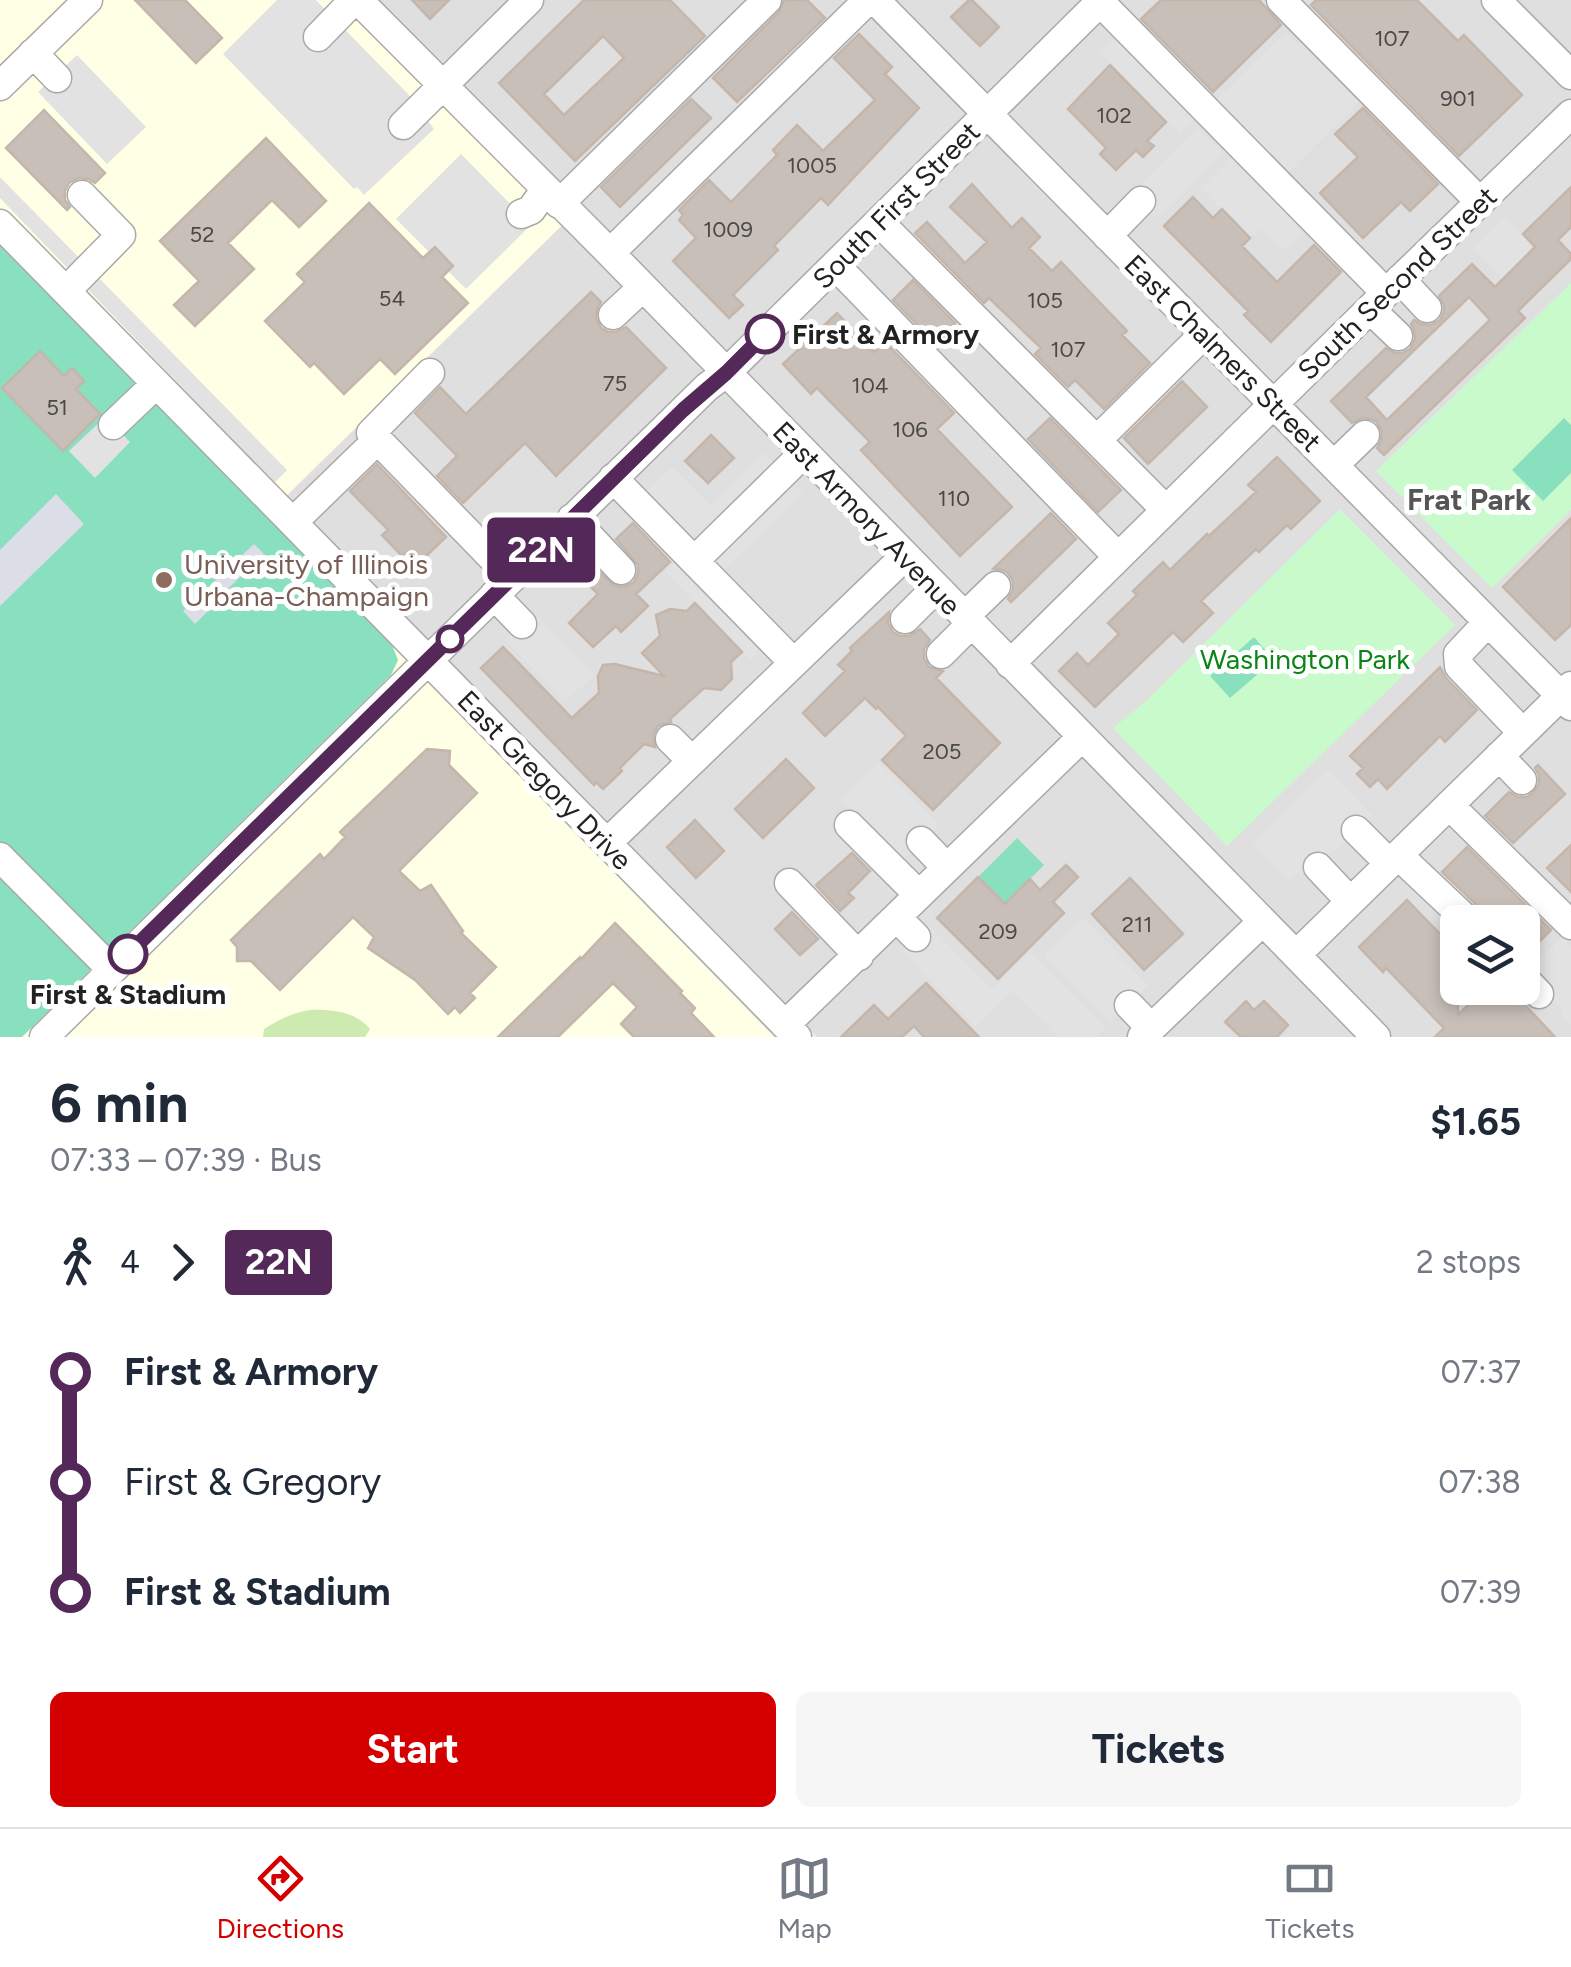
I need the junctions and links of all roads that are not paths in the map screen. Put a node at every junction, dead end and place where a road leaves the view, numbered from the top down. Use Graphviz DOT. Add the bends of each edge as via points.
graph roads {
  1 [pos="88,0"];
  2 [pos="356,0"];
  3 [pos="529,0"];
  4 [pos="767,0"];
  5 [pos="872,0"];
  6 [pos="1281,0"];
  7 [pos="1496,0"];
  8 [pos="1101,1"];
  9 [pos="318,37"];
  10 [pos="33,53"];
  11 [pos="1571,76"];
  12 [pos="58,78"];
  13 [pos="0,86"];
  14 [pos="442,86"];
  15 [pos="988,114"];
  16 [pos="1571,114"];
  17 [pos="403,125"];
  18 [pos="82,195"];
  19 [pos="552,197"];
  20 [pos="1142,202"];
  21 [pos="1480,202"];
  22 [pos="520,214"];
  23 [pos="880,222"];
  24 [pos="0,224"];
  25 [pos="1107,236"];
  26 [pos="610,254"];
  27 [pos="835,266"];
  28 [pos="645,290"];
  29 [pos="66,291"];
  30 [pos="1385,294"];
  31 [pos="1427,308"];
  32 [pos="616,318"];
  33 [pos="1204,334"];
  34 [pos="1398,336"];
  35 [pos="430,373"];
  36 [pos="726,373"];
  37 [pos="156,384"];
  38 [pos="1274,404"];
  39 [pos="113,425"];
  40 [pos="1365,436"];
  41 [pos="1097,440"];
  42 [pos="366,451"];
  43 [pos="804,453"];
  44 [pos="1334,465"];
  45 [pos="613,478"];
  46 [pos="1166,510"];
  47 [pos="572,518"];
  48 [pos="293,522"];
  49 [pos="905,556"];
  50 [pos="1118,557"];
  51 [pos="694,561"];
  52 [pos="621,570"];
  53 [pos="996,586"];
  54 [pos="503,587"];
  55 [pos="936,588"];
  56 [pos="906,619"];
  57 [pos="968,621"];
  58 [pos="1488,622"];
  59 [pos="522,624"];
  60 [pos="941,654"];
  61 [pos="428,660"];
  62 [pos="794,663"];
  63 [pos="1010,664"];
  64 [pos="1568,696"];
  65 [pos="1522,733"];
  66 [pos="1082,737"];
  67 [pos="669,740"];
  68 [pos="1499,756"];
  69 [pos="691,762"];
  70 [pos="1522,780"];
  71 [pos="1449,805"];
  72 [pos="849,825"];
  73 [pos="1356,830"];
  74 [pos="922,841"];
  75 [pos="607,843"];
  76 [pos="0,856"];
  77 [pos="1394,859"];
  78 [pos="947,868"];
  79 [pos="1318,868"];
  80 [pos="789,883"];
  81 [pos="919,895"];
  82 [pos="1350,901"];
  83 [pos="1449,905"];
  84 [pos="1262,922"];
  85 [pos="1571,925"];
  86 [pos="1296,954"];
  87 [pos="859,956"];
  88 [pos="112,970"];
  89 [pos="1129,1005"];
  90 [pos="791,1031"];
  91 [pos="1147,1033"];
  92 [pos="44,1037"];
  93 [pos="1376,1037"];
  1 -- 10 [label="street"];
  2 -- 9 [label="street"];
  2 -- 14 [label="street, East Armory Avenue"];
  3 -- 14 [label="street"];
  4 -- 19 [label="street"];
  5 -- 15 [label="street, East Chalmers Street"];
  5 -- 26 [label="street"];
  6 -- 21 [label="street"];
  7 -- 11 [label="street"];
  8 -- 15 [label="street, South First Street"];
  8 -- 30 [label="street"];
  10 -- 12 [label="street"];
  10 -- 13 [label="street"];
  14 -- 17 [label="street"];
  14 -- 19 [label="street, East Armory Avenue" via="496,158"];
  15 -- 23 [label="street, South First Street"];
  15 -- 25 [label="street, East Chalmers Street"];
  16 -- 21 [label="street, South Second Street"];
  18 -- 29 [label="street" via="120,235"];
  19 -- 22 [label="street"];
  19 -- 26 [label="street, East Armory Avenue"];
  20 -- 25 [label="street"];
  21 -- 30 [label="street, South Second Street"];
  23 -- 27 [label="street, South First Street"];
  23 -- 41 [label="street"];
  24 -- 29 [label="street, East Gregory Drive"];
  25 -- 33 [label="street, East Chalmers Street"];
  26 -- 28 [label="street, East Armory Avenue"];
  27 -- 36 [label="street, South First Street"];
  27 -- 50 [label="street"];
  28 -- 32 [label="street"];
  28 -- 36 [label="street, East Armory Avenue"];
  29 -- 37 [label="street, East Gregory Drive"];
  30 -- 31 [label="street"];
  30 -- 34 [label="street"];
  30 -- 38 [label="street, South Second Street"];
  33 -- 38 [label="street, East Chalmers Street"];
  33 -- 41 [label="street"];
  35 -- 54 [label="street" via="371,433"];
  36 -- 43 [label="street, East Armory Avenue"];
  36 -- 45 [label="street, South First Street"];
  37 -- 39 [label="street"];
  37 -- 48 [label="street, East Gregory Drive"];
  38 -- 44 [label="street, East Chalmers Street"];
  38 -- 46 [label="street, South Second Street"];
  40 -- 44 [label="street"];
  41 -- 46 [label="street"];
  42 -- 48 [label="street"];
  43 -- 49 [label="street, East Armory Avenue"];
  43 -- 51 [label="street"];
  44 -- 58 [label="street, East Chalmers Street"];
  45 -- 47 [label="street, South First Street"];
  45 -- 51 [label="street"];
  46 -- 50 [label="street, South Second Street"];
  47 -- 52 [label="street"];
  47 -- 54 [label="street, South First Street"];
  48 -- 61 [label="street, East Gregory Drive"];
  49 -- 55 [label="street, East Armory Avenue"];
  49 -- 62 [label="street"];
  50 -- 63 [label="street, South Second Street"];
  51 -- 62 [label="street"];
  53 -- 57 [label="street"];
  54 -- 59 [label="street"];
  54 -- 61 [label="street, South First Street"];
  55 -- 56 [label="street"];
  55 -- 57 [label="street, East Armory Avenue"];
  57 -- 60 [label="street"];
  57 -- 63 [label="street, East Armory Avenue"];
  58 -- 64 [label="street, East Chalmers Street"];
  58 -- 65 [label="street" via="1458,654 1459,666"];
  61 -- 75 [label="street, East Gregory Drive"];
  61 -- 88 [label="street, South First Street"];
  62 -- 69 [label="street"];
  63 -- 66 [label="street, East Armory Avenue"];
  64 -- 65 [label="street"];
  65 -- 68 [label="street"];
  66 -- 78 [label="street"];
  66 -- 84 [label="street, East Armory Avenue"];
  67 -- 69 [label="street"];
  68 -- 70 [label="street"];
  68 -- 71 [label="street"];
  69 -- 75 [label="street"];
  71 -- 77 [label="street"];
  71 -- 85 [label="street"];
  72 -- 81 [label="street"];
  73 -- 77 [label="street"];
  74 -- 78 [label="street"];
  75 -- 90 [label="street, East Gregory Drive"];
  76 -- 88 [label="street"];
  77 -- 82 [label="street"];
  77 -- 83 [label="street"];
  78 -- 81 [label="street"];
  79 -- 82 [label="street"];
  80 -- 87 [label="street"];
  81 -- 87 [label="street" via="906,928"];
  82 -- 86 [label="street"];
  84 -- 86 [label="street, East Armory Avenue"];
  84 -- 91 [label="street"];
  86 -- 93 [label="street, East Armory Avenue"];
  87 -- 90 [label="street"];
  88 -- 92 [label="street, South First Street"];
  89 -- 91 [label="street"];
}
